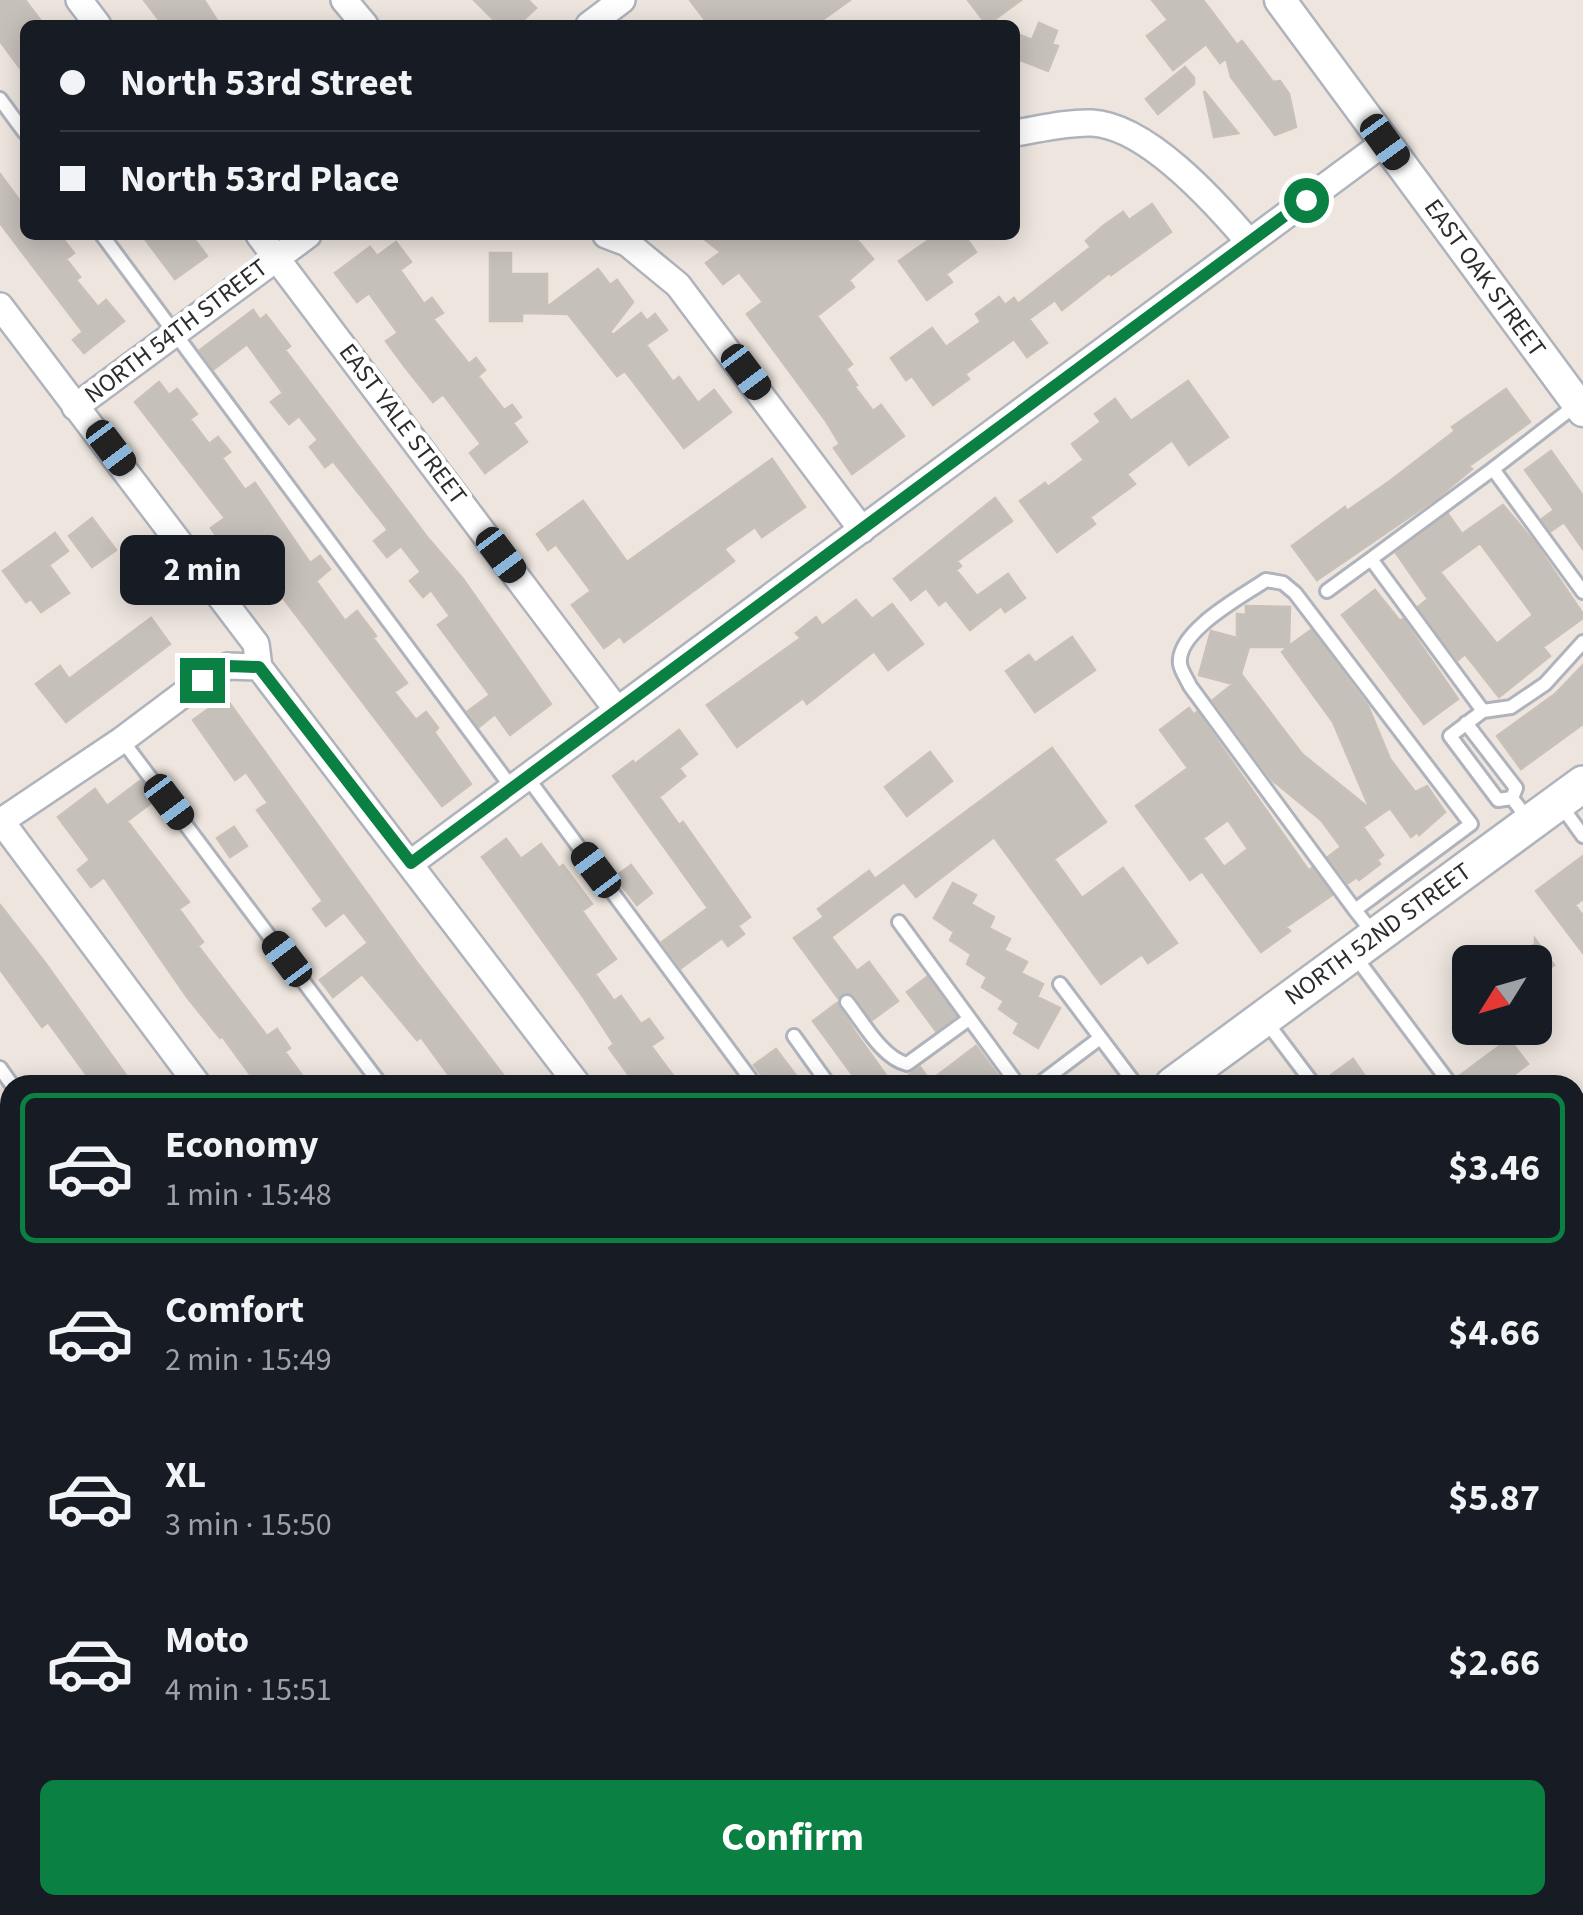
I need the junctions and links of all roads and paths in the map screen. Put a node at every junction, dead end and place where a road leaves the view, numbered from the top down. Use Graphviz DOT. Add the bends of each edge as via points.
graph roads {
  1 [pos="79,0"];
  2 [pos="344,0"];
  3 [pos="622,0"];
  4 [pos="1280,0"];
  5 [pos="94,20"];
  6 [pos="361,20"];
  7 [pos="596,20"];
  8 [pos="0,100"];
  9 [pos="20,126"];
  10 [pos="1020,132"];
  11 [pos="1385,142"];
  12 [pos="106,240"];
  13 [pos="262,240"];
  14 [pos="300,240"];
  15 [pos="619,240"];
  16 [pos="1249,242"];
  17 [pos="276,256"];
  18 [pos="0,306"];
  19 [pos="176,332"];
  20 [pos="75,406"];
  21 [pos="1580,408"];
  22 [pos="1493,469"];
  23 [pos="862,530"];
  24 [pos="1371,559"];
  25 [pos="1328,591"];
  26 [pos="1583,592"];
  27 [pos="1583,642"];
  28 [pos="259,667"];
  29 [pos="618,710"];
  30 [pos="1483,711"];
  31 [pos="1466,723"];
  32 [pos="122,740"];
  33 [pos="520,783"];
  34 [pos="1546,802"];
  35 [pos="0,822"];
  36 [pos="1583,836"];
  37 [pos="1481,837"];
  38 [pos="411,863"];
  39 [pos="898,922"];
  40 [pos="1361,933"];
  41 [pos="1060,984"];
  42 [pos="848,1002"];
  43 [pos="1264,1018"];
  44 [pos="970,1019"];
  45 [pos="794,1036"];
  46 [pos="1100,1038"];
  47 [pos="190,1075"];
  48 [pos="373,1075"];
  49 [pos="570,1075"];
  50 [pos="747,1075"];
  51 [pos="823,1075"];
  52 [pos="1011,1075"];
  53 [pos="1050,1075"];
  54 [pos="1128,1075"];
  55 [pos="1187,1075"];
  56 [pos="1307,1075"];
  57 [pos="1445,1075"];
  1 -- 5 [label="street"];
  2 -- 6 [label="street"];
  3 -- 7 [label="street"];
  4 -- 11 [label="street, EAST OAK STREET"];
  8 -- 9 [label="lane"];
  10 -- 16 [label="street" via="1091,123 1134,136 1209,198"];
  11 -- 16 [label="street"];
  11 -- 21 [label="street, EAST OAK STREET"];
  12 -- 19 [label="lane"];
  13 -- 17 [label="street, EAST YALE STREET"];
  14 -- 17 [label="street, NORTH 54TH STREET"];
  15 -- 23 [label="street" via="678,285"];
  16 -- 23 [label="street"];
  17 -- 19 [label="street, NORTH 54TH STREET"];
  17 -- 29 [label="street, EAST YALE STREET"];
  18 -- 20 [label="street"];
  19 -- 20 [label="street, NORTH 54TH STREET"];
  19 -- 33 [label="lane"];
  20 -- 28 [label="street" via="256,644"];
  21 -- 22 [label="lane"];
  22 -- 24 [label="lane"];
  22 -- 26 [label="lane"];
  23 -- 29 [label="street"];
  24 -- 25 [label="lane"];
  24 -- 30 [label="lane"];
  27 -- 30 [label="lane" via="1520,702"];
  28 -- 32 [label="street" via="228,666"];
  28 -- 38 [label="street"];
  29 -- 33 [label="street"];
  30 -- 31 [label="lane"];
  31 -- 34 [label="lane" via="1516,788"];
  31 -- 34 [label="lane" via="1450,736 1498,800"];
  32 -- 35 [label="street"];
  32 -- 48 [label="lane"];
  33 -- 38 [label="street"];
  33 -- 50 [label="lane"];
  34 -- 36 [label="lane"];
  34 -- 37 [label="main road, NORTH 52ND STREET"];
  35 -- 47 [label="street"];
  37 -- 40 [label="main road, NORTH 52ND STREET"];
  37 -- 40 [label="lane" via="1295,593 1266,580 1208,620 1181,651 1180,666"];
  38 -- 49 [label="street"];
  39 -- 44 [label="lane"];
  40 -- 43 [label="main road, NORTH 52ND STREET"];
  40 -- 57 [label="lane"];
  41 -- 46 [label="lane"];
  42 -- 44 [label="lane" via="901,1064"];
  43 -- 55 [label="main road, NORTH 52ND STREET"];
  43 -- 56 [label="lane"];
  44 -- 52 [label="lane"];
  45 -- 51 [label="lane"];
  46 -- 53 [label="lane"];
  46 -- 54 [label="lane"];
}
